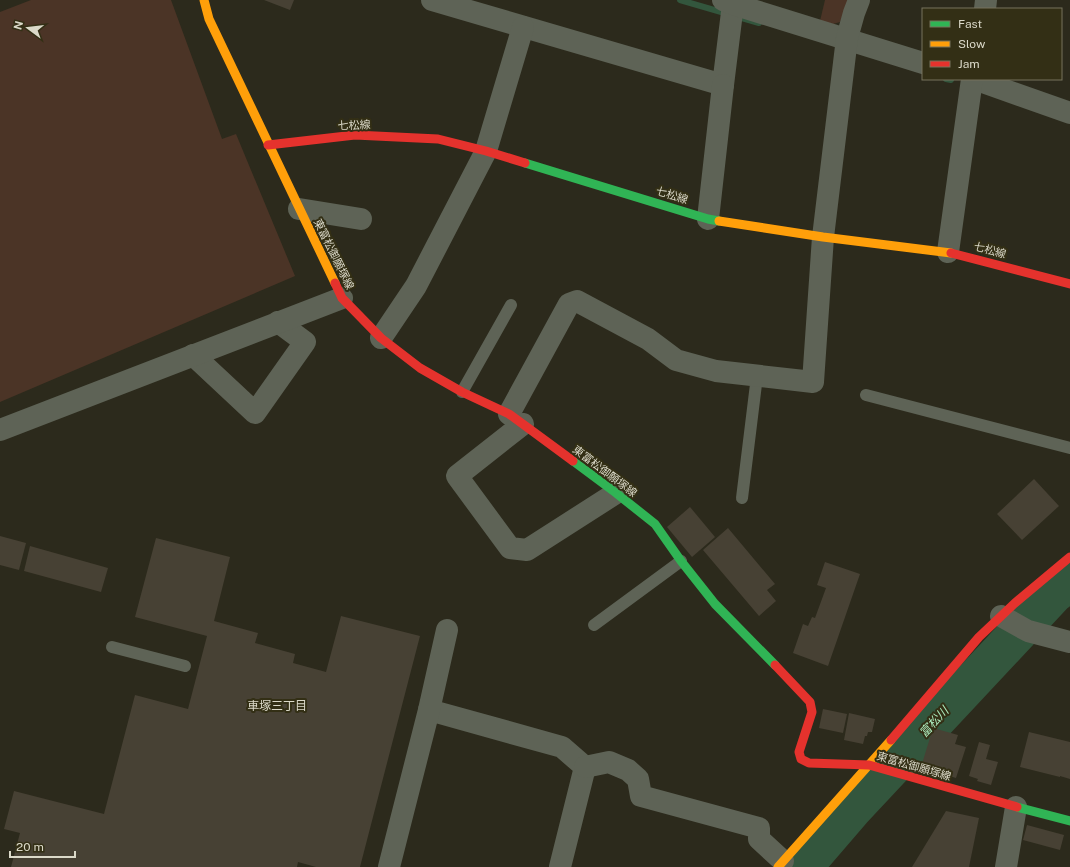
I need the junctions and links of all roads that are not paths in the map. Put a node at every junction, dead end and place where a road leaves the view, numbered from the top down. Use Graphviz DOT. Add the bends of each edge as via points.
graph roads {
  1 [pos="204,0"];
  2 [pos="432,0"];
  3 [pos="859,0"];
  4 [pos="728,2"];
  5 [pos="523,27"];
  6 [pos="847,38"];
  7 [pos="922,63"];
  8 [pos="973,80"];
  9 [pos="976,80"];
  10 [pos="723,85"];
  11 [pos="1070,112"];
  12 [pos="268,145"];
  13 [pos="486,151"];
  14 [pos="299,210"];
  15 [pos="708,218"];
  16 [pos="361,219"];
  17 [pos="823,236"];
  18 [pos="948,252"];
  19 [pos="1070,284"];
  20 [pos="342,298"];
  21 [pos="512,305"];
  22 [pos="278,322"];
  23 [pos="381,338"];
  24 [pos="193,355"];
  25 [pos="757,376"];
  26 [pos="462,392"];
  27 [pos="866,395"];
  28 [pos="516,419"];
  29 [pos="0,430"];
  30 [pos="1070,448"];
  31 [pos="616,493"];
  32 [pos="742,498"];
  33 [pos="1070,557"];
  34 [pos="681,562"];
  35 [pos="1015,624"];
  36 [pos="594,625"];
  37 [pos="447,630"];
  38 [pos="1070,642"];
  39 [pos="112,647"];
  40 [pos="185,666"];
  41 [pos="429,710"];
  42 [pos="869,765"];
  43 [pos="585,766"];
  44 [pos="1016,807"];
  45 [pos="1070,821"];
  46 [pos="781,864"];
  47 [pos="389,867"];
  48 [pos="560,867"];
  49 [pos="1006,867"];
  1 -- 12 [label="main road, 東富松御願塚線" via="209,19"];
  2 -- 5 [label="street"];
  3 -- 6 [label="street"];
  4 -- 6 [label="street"];
  4 -- 10 [label="street"];
  5 -- 10 [label="street"];
  5 -- 13 [label="street"];
  6 -- 7 [label="street"];
  6 -- 17 [label="street"];
  8 -- 18 [label="street"];
  9 -- 11 [label="street"];
  10 -- 15 [label="street"];
  12 -- 13 [label="main road, 七松線" via="355,135 438,139"];
  12 -- 14 [label="main road, 東富松御願塚線"];
  13 -- 15 [label="main road, 七松線"];
  13 -- 23 [label="street" via="416,286"];
  14 -- 16 [label="street"];
  14 -- 20 [label="main road, 東富松御願塚線"];
  15 -- 17 [label="main road, 七松線"];
  17 -- 18 [label="main road, 七松線"];
  17 -- 25 [label="street" via="813,382"];
  18 -- 19 [label="main road, 七松線"];
  20 -- 22 [label="street"];
  20 -- 23 [label="main road, 東富松御願塚線"];
  21 -- 26 [label="lane"];
  22 -- 24 [label="street"];
  22 -- 24 [label="street" via="305,342 255,413"];
  23 -- 26 [label="main road, 東富松御願塚線" via="420,368"];
  24 -- 29 [label="street"];
  25 -- 28 [label="street" via="716,371 676,360 648,339 577,302 569,304"];
  25 -- 32 [label="lane"];
  26 -- 28 [label="main road, 東富松御願塚線"];
  27 -- 30 [label="lane"];
  28 -- 31 [label="main road, 東富松御願塚線"];
  28 -- 31 [label="street" via="457,476 510,548 527,550"];
  31 -- 34 [label="main road, 東富松御願塚線" via="655,524"];
  33 -- 35 [label="main road" via="1015,603"];
  34 -- 36 [label="lane"];
  34 -- 42 [label="main road, 東富松御願塚線" via="715,604 810,702 812,712 799,752 801,760"];
  35 -- 38 [label="street"];
  35 -- 42 [label="main road" via="980,637"];
  37 -- 41 [label="street"];
  39 -- 40 [label="lane"];
  41 -- 43 [label="street" via="562,747"];
  41 -- 47 [label="street"];
  42 -- 44 [label="main road, 東富松御願塚線"];
  42 -- 46 [label="main road"];
  43 -- 46 [label="street" via="609,762 628,770 638,779 642,796 759,828 759,839"];
  43 -- 48 [label="street"];
  44 -- 45 [label="main road, 東富松御願塚線"];
  44 -- 49 [label="street"];
}
